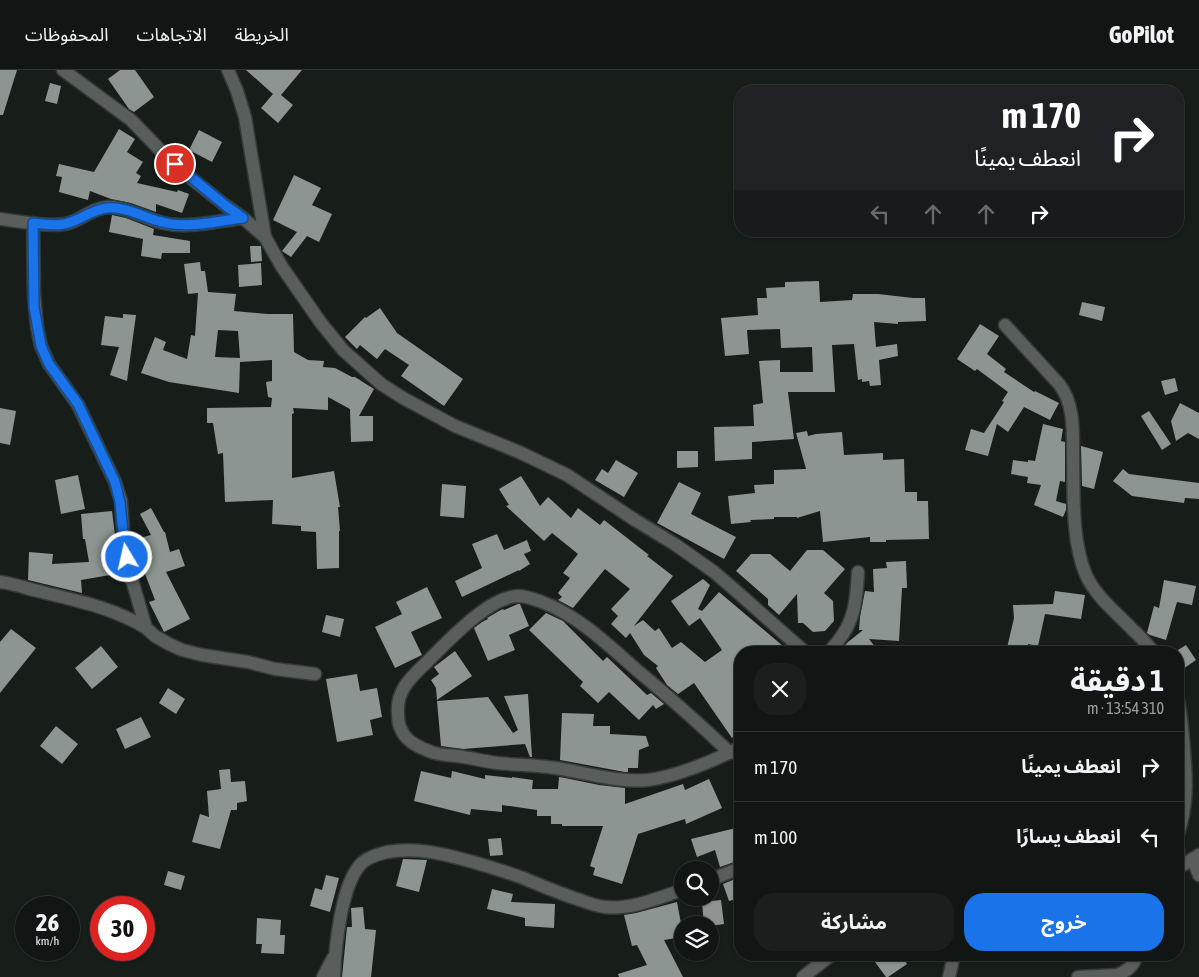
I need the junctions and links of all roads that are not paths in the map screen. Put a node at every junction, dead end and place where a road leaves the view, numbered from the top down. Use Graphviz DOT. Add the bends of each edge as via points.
graph roads {
  1 [pos="63,70"];
  2 [pos="228,70"];
  3 [pos="243,218"];
  4 [pos="0,219"];
  5 [pos="33,223"];
  6 [pos="265,237"];
  7 [pos="1005,325"];
  8 [pos="858,572"];
  9 [pos="0,582"];
  10 [pos="146,628"];
  11 [pos="798,646"];
  12 [pos="834,646"];
  13 [pos="1149,646"];
  14 [pos="315,674"];
  15 [pos="734,749"];
  16 [pos="734,750"];
  17 [pos="1184,753"];
  18 [pos="1184,811"];
  19 [pos="1196,857"];
  20 [pos="1184,864"];
  21 [pos="734,870"];
  22 [pos="1199,875"];
  23 [pos="719,876"];
  24 [pos="674,892"];
  25 [pos="335,956"];
  26 [pos="823,961"];
  27 [pos="953,961"];
  28 [pos="1135,961"];
  29 [pos="323,977"];
  30 [pos="334,977"];
  31 [pos="803,977"];
  32 [pos="949,977"];
  33 [pos="1078,977"];
  1 -- 3 [label="street" via="131,120 186,174"];
  2 -- 6 [label="street" via="245,117"];
  3 -- 5 [label="street" via="177,224 107,208 69,223"];
  3 -- 6 [label="street"];
  4 -- 5 [label="street"];
  5 -- 10 [label="street" via="34,307 41,346 49,364 78,404 115,482 130,572"];
  6 -- 11 [label="street" via="322,323 344,350 381,384 456,426 566,475 714,572"];
  7 -- 13 [label="street" via="1042,364 1068,398 1073,436 1075,516 1086,574 1099,595"];
  8 -- 12 [label="street" via="850,621"];
  9 -- 10 [label="street" via="101,608"];
  10 -- 14 [label="street" via="182,650"];
  15 -- 16 [label="street" via="588,628 557,608 530,597 507,598 487,608 408,680 398,699 401,729 420,748 497,763 554,768 629,781 649,780 696,767"];
  17 -- 18 [label="street"];
  19 -- 20 [label="street"];
  19 -- 22 [label="street"];
  21 -- 23 [label="street"];
  24 -- 25 [label="street" via="636,904 605,907 510,873 441,853 402,850 379,854 362,862 355,871 344,903"];
  25 -- 29 [label="street"];
  25 -- 30 [label="street"];
  26 -- 31 [label="street"];
  27 -- 32 [label="street"];
  28 -- 33 [label="street" via="1117,975"];
}
